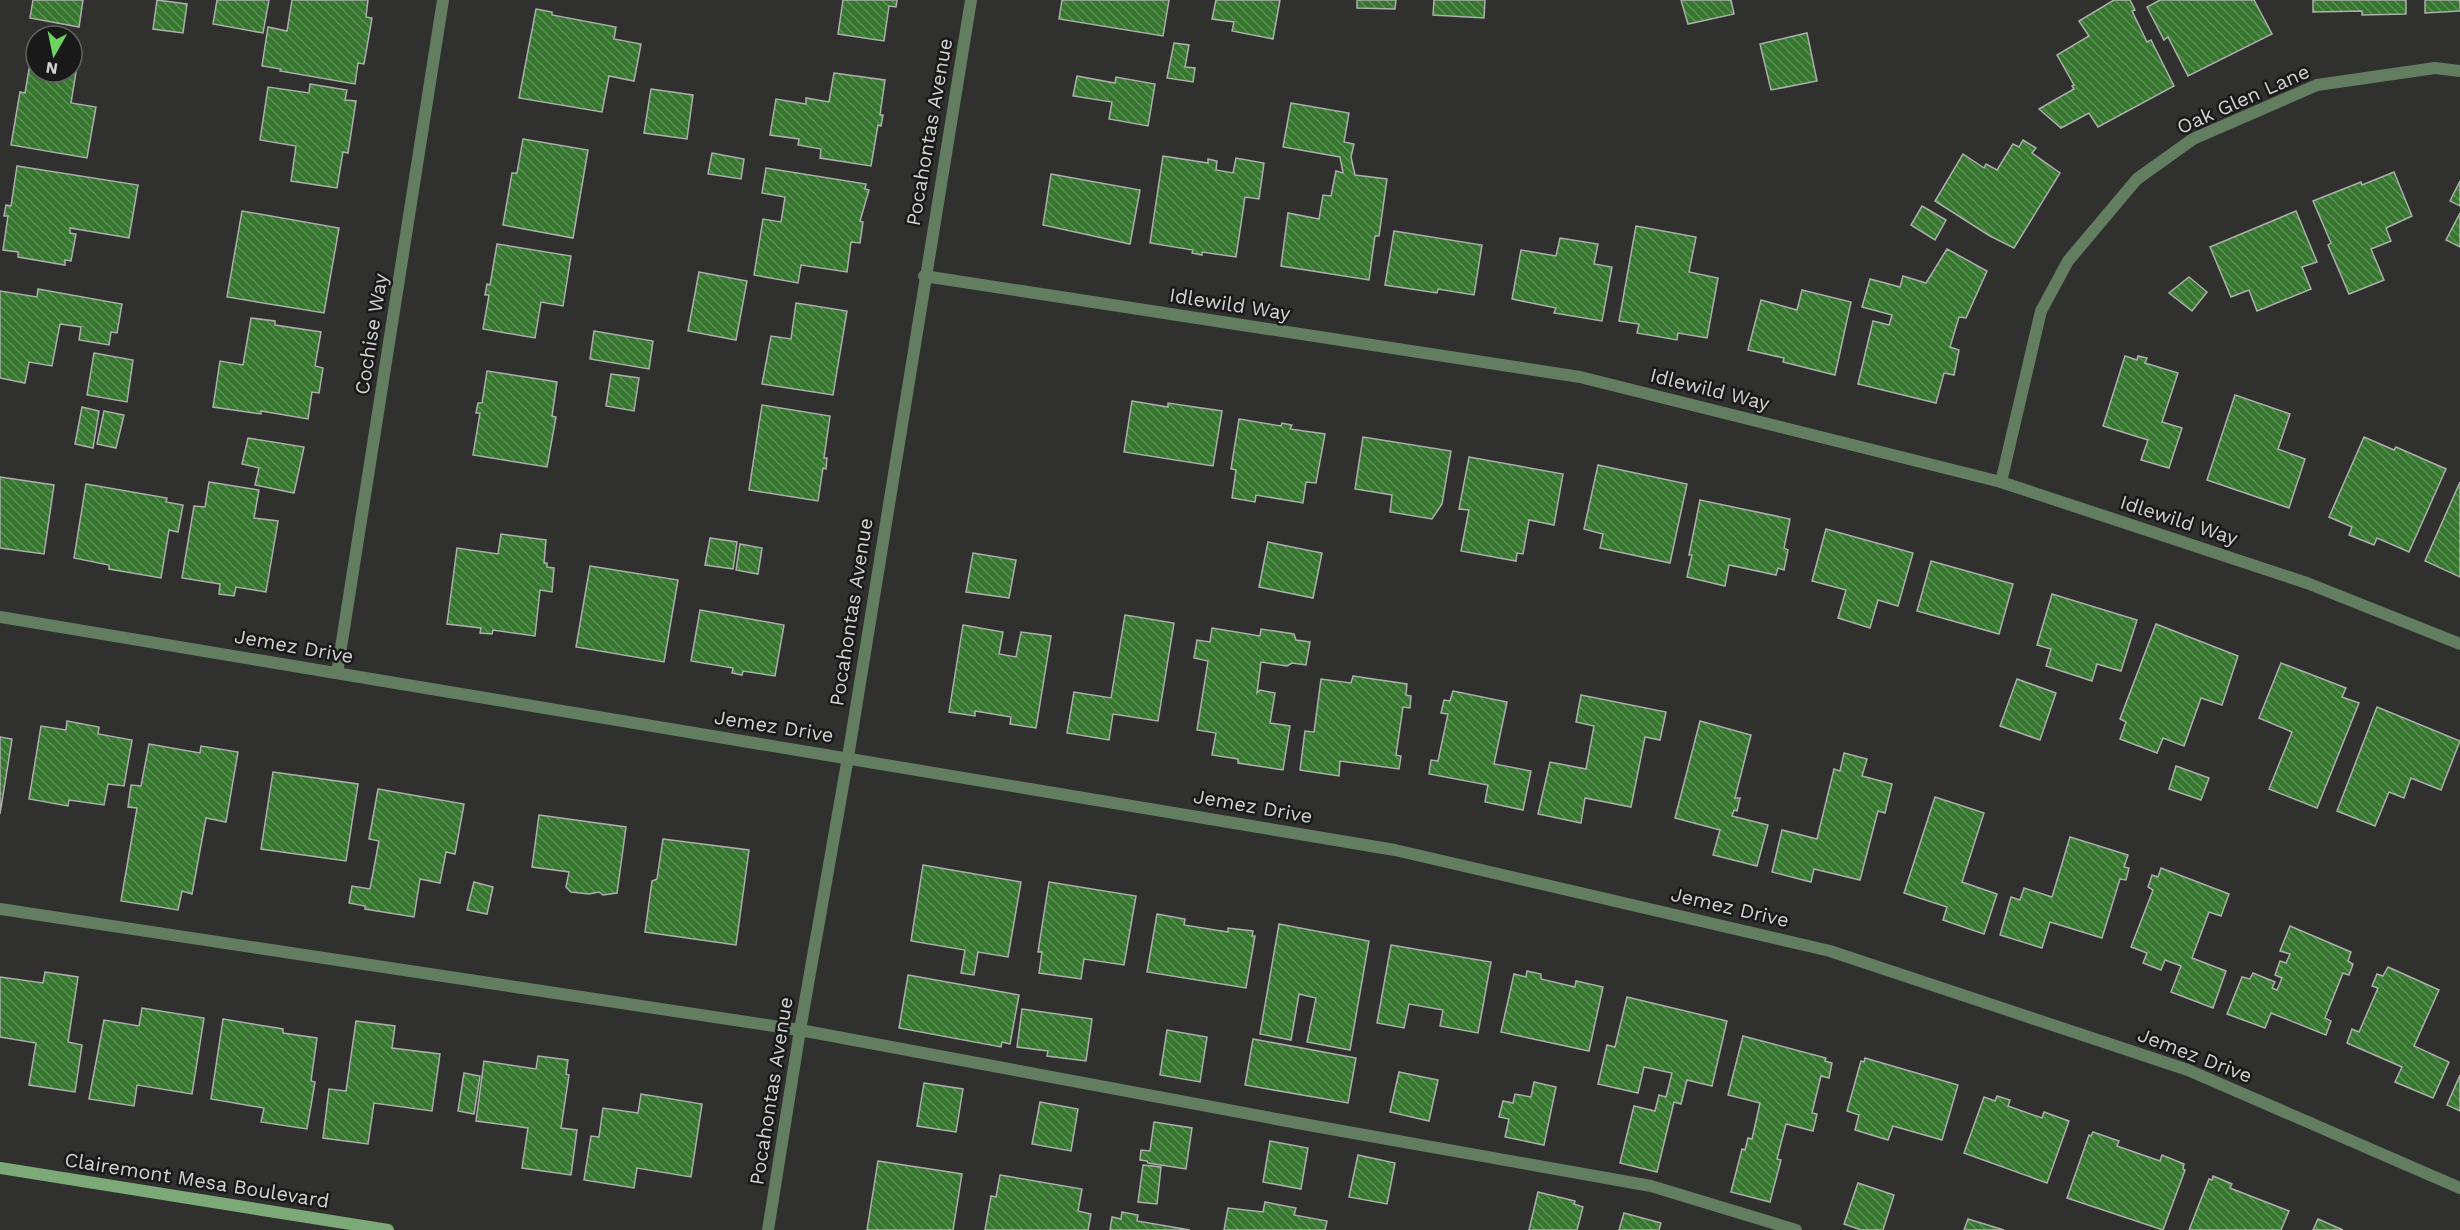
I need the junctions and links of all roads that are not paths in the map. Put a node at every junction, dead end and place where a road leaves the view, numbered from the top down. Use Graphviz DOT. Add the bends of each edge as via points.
graph roads {
  1 [pos="443,0"];
  2 [pos="971,0"];
  3 [pos="2460,71"];
  4 [pos="924,276"];
  5 [pos="2001,482"];
  6 [pos="0,617"];
  7 [pos="2460,644"];
  8 [pos="337,673"];
  9 [pos="848,757"];
  10 [pos="0,909"];
  11 [pos="800,1030"];
  12 [pos="0,1168"];
  13 [pos="2460,1188"];
  14 [pos="388,1230"];
  15 [pos="768,1230"];
  16 [pos="1796,1230"];
  1 -- 8 [label="street, Cochise Way"];
  2 -- 4 [label="street, Pocahontas Avenue"];
  3 -- 5 [label="street, Oak Glen Lane" via="2435,68 2317,85 2193,139 2137,179 2068,261 2042,311"];
  4 -- 5 [label="street, Idlewild Way" via="1580,377"];
  4 -- 9 [label="street, Pocahontas Avenue"];
  5 -- 7 [label="street, Idlewild Way" via="2307,583"];
  6 -- 8 [label="street, Jemez Drive"];
  8 -- 9 [label="street, Jemez Drive"];
  9 -- 11 [label="street, Pocahontas Avenue"];
  9 -- 13 [label="street, Jemez Drive" via="1395,850 1830,951 2188,1070"];
  10 -- 11 [label="street"];
  11 -- 15 [label="street, Pocahontas Avenue"];
  11 -- 16 [label="street" via="1651,1186"];
  12 -- 14 [label="main road, Clairemont Mesa Boulevard"];
}
